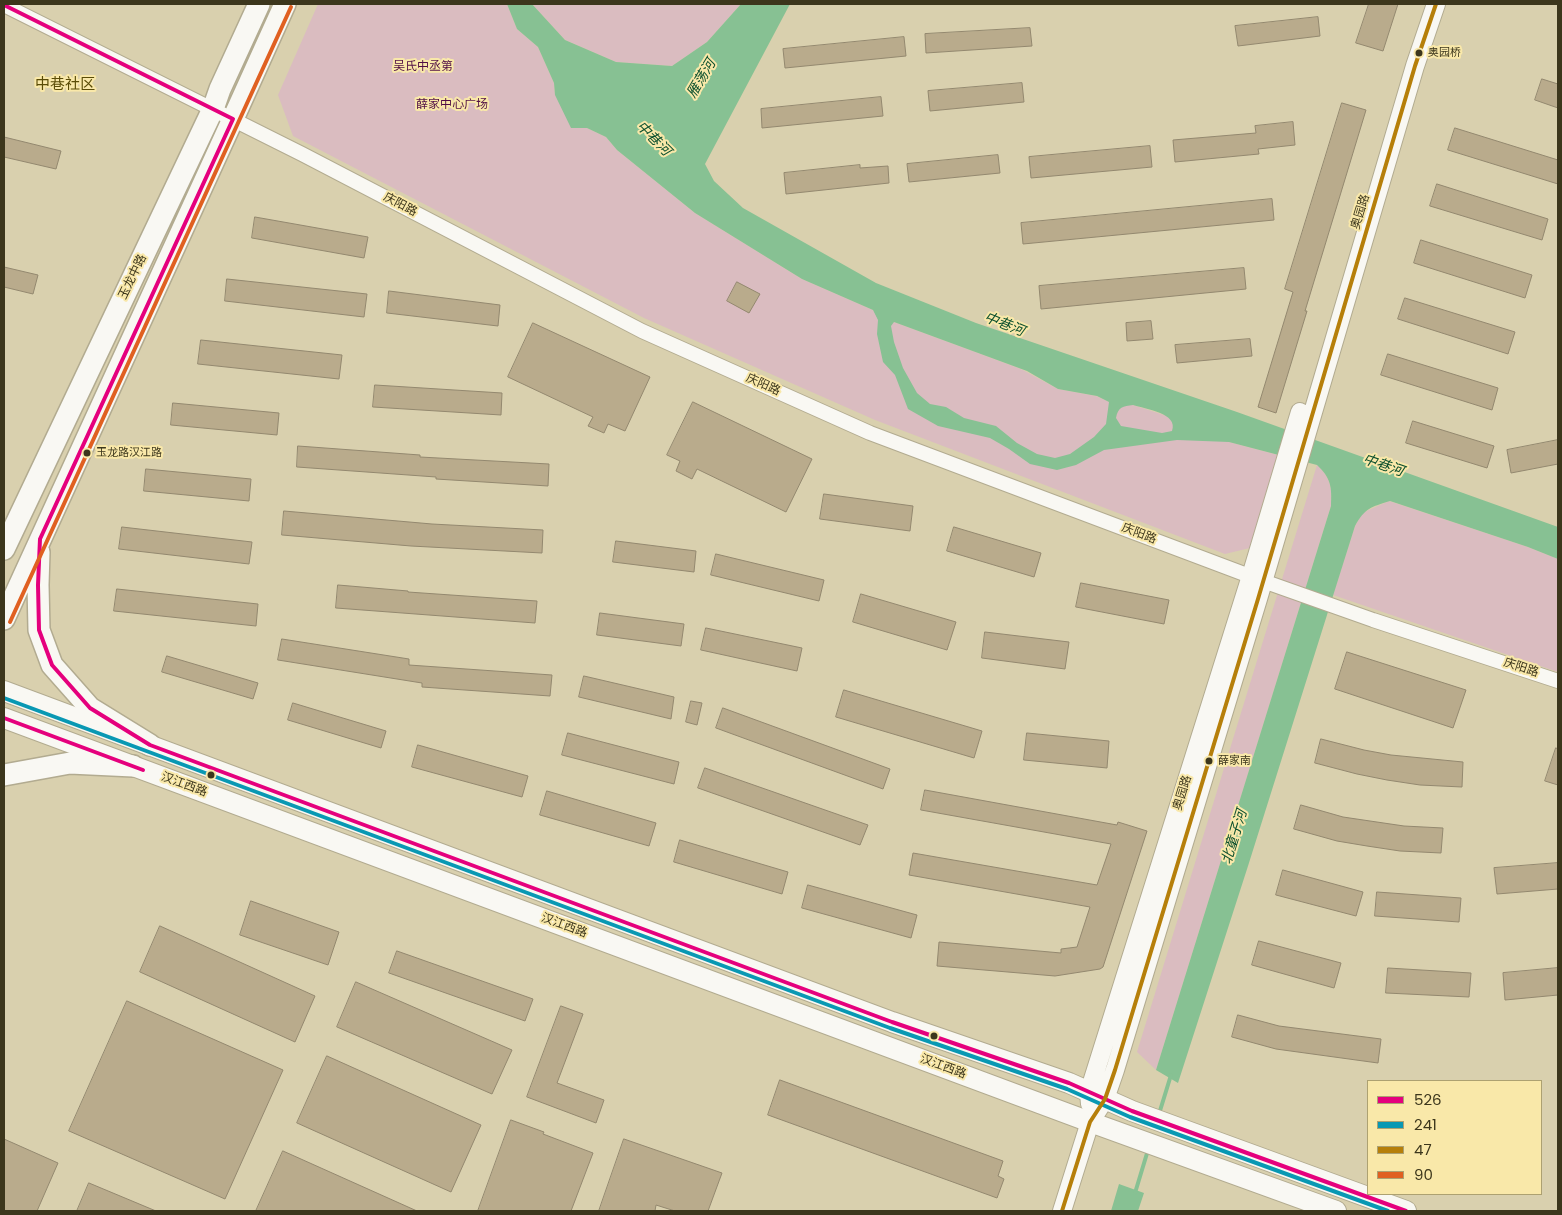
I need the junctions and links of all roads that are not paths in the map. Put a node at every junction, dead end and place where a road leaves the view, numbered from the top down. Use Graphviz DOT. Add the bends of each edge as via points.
graph roads {
  1 [pos="4,4"];
  2 [pos="259,4"];
  3 [pos="285,4"];
  4 [pos="1425,4"];
  5 [pos="1436,4"];
  6 [pos="213,109"];
  7 [pos="233,119"];
  8 [pos="1303,422"];
  9 [pos="19,515"];
  10 [pos="4,535"];
  11 [pos="40,539"];
  12 [pos="4,549"];
  13 [pos="1257,578"];
  14 [pos="4,619"];
  15 [pos="1558,681"];
  16 [pos="4,691"];
  17 [pos="4,718"];
  18 [pos="150,745"];
  19 [pos="133,766"];
  20 [pos="4,775"];
  21 [pos="1097,1095"];
  22 [pos="1090,1122"];
  23 [pos="1062,1211"];
  24 [pos="1336,1211"];
  25 [pos="1406,1211"];
  1 -- 6 [label="street, 庆阳路"];
  2 -- 6 [label="main road, 玉龙中路"];
  3 -- 7 [label="main road, 玉龙中路"];
  4 -- 8 [label="street, 奥园路"];
  5 -- 8 [label="street, 奥园路"];
  6 -- 7 [label="street, 庆阳路"];
  6 -- 9 [label="main road, 玉龙中路"];
  7 -- 11 [label="main road, 玉龙中路"];
  7 -- 13 [label="street, 庆阳路" via="642,331 870,433"];
  8 -- 13 [label="street, 奥园路"];
  9 -- 10 [label="main road"];
  9 -- 12 [label="main road, 玉龙中路"];
  11 -- 14 [label="main road, 玉龙中路"];
  11 -- 18 [label="main road" via="39,630 52,665 90,708"];
  13 -- 15 [label="street, 庆阳路"];
  13 -- 21 [label="street, 奥园路"];
  16 -- 18 [label="main road, 汉江西路"];
  17 -- 19 [label="main road, 汉江西路"];
  18 -- 21 [label="main road, 汉江西路" via="892,1022"];
  19 -- 20 [label="main road" via="70,763"];
  19 -- 22 [label="main road, 汉江西路"];
  21 -- 22 [label="street, 奥园路"];
  21 -- 25 [label="main road, 汉江西路" via="1172,1126"];
  22 -- 23 [label="street, 奥园路"];
  22 -- 24 [label="main road, 汉江西路"];
}
